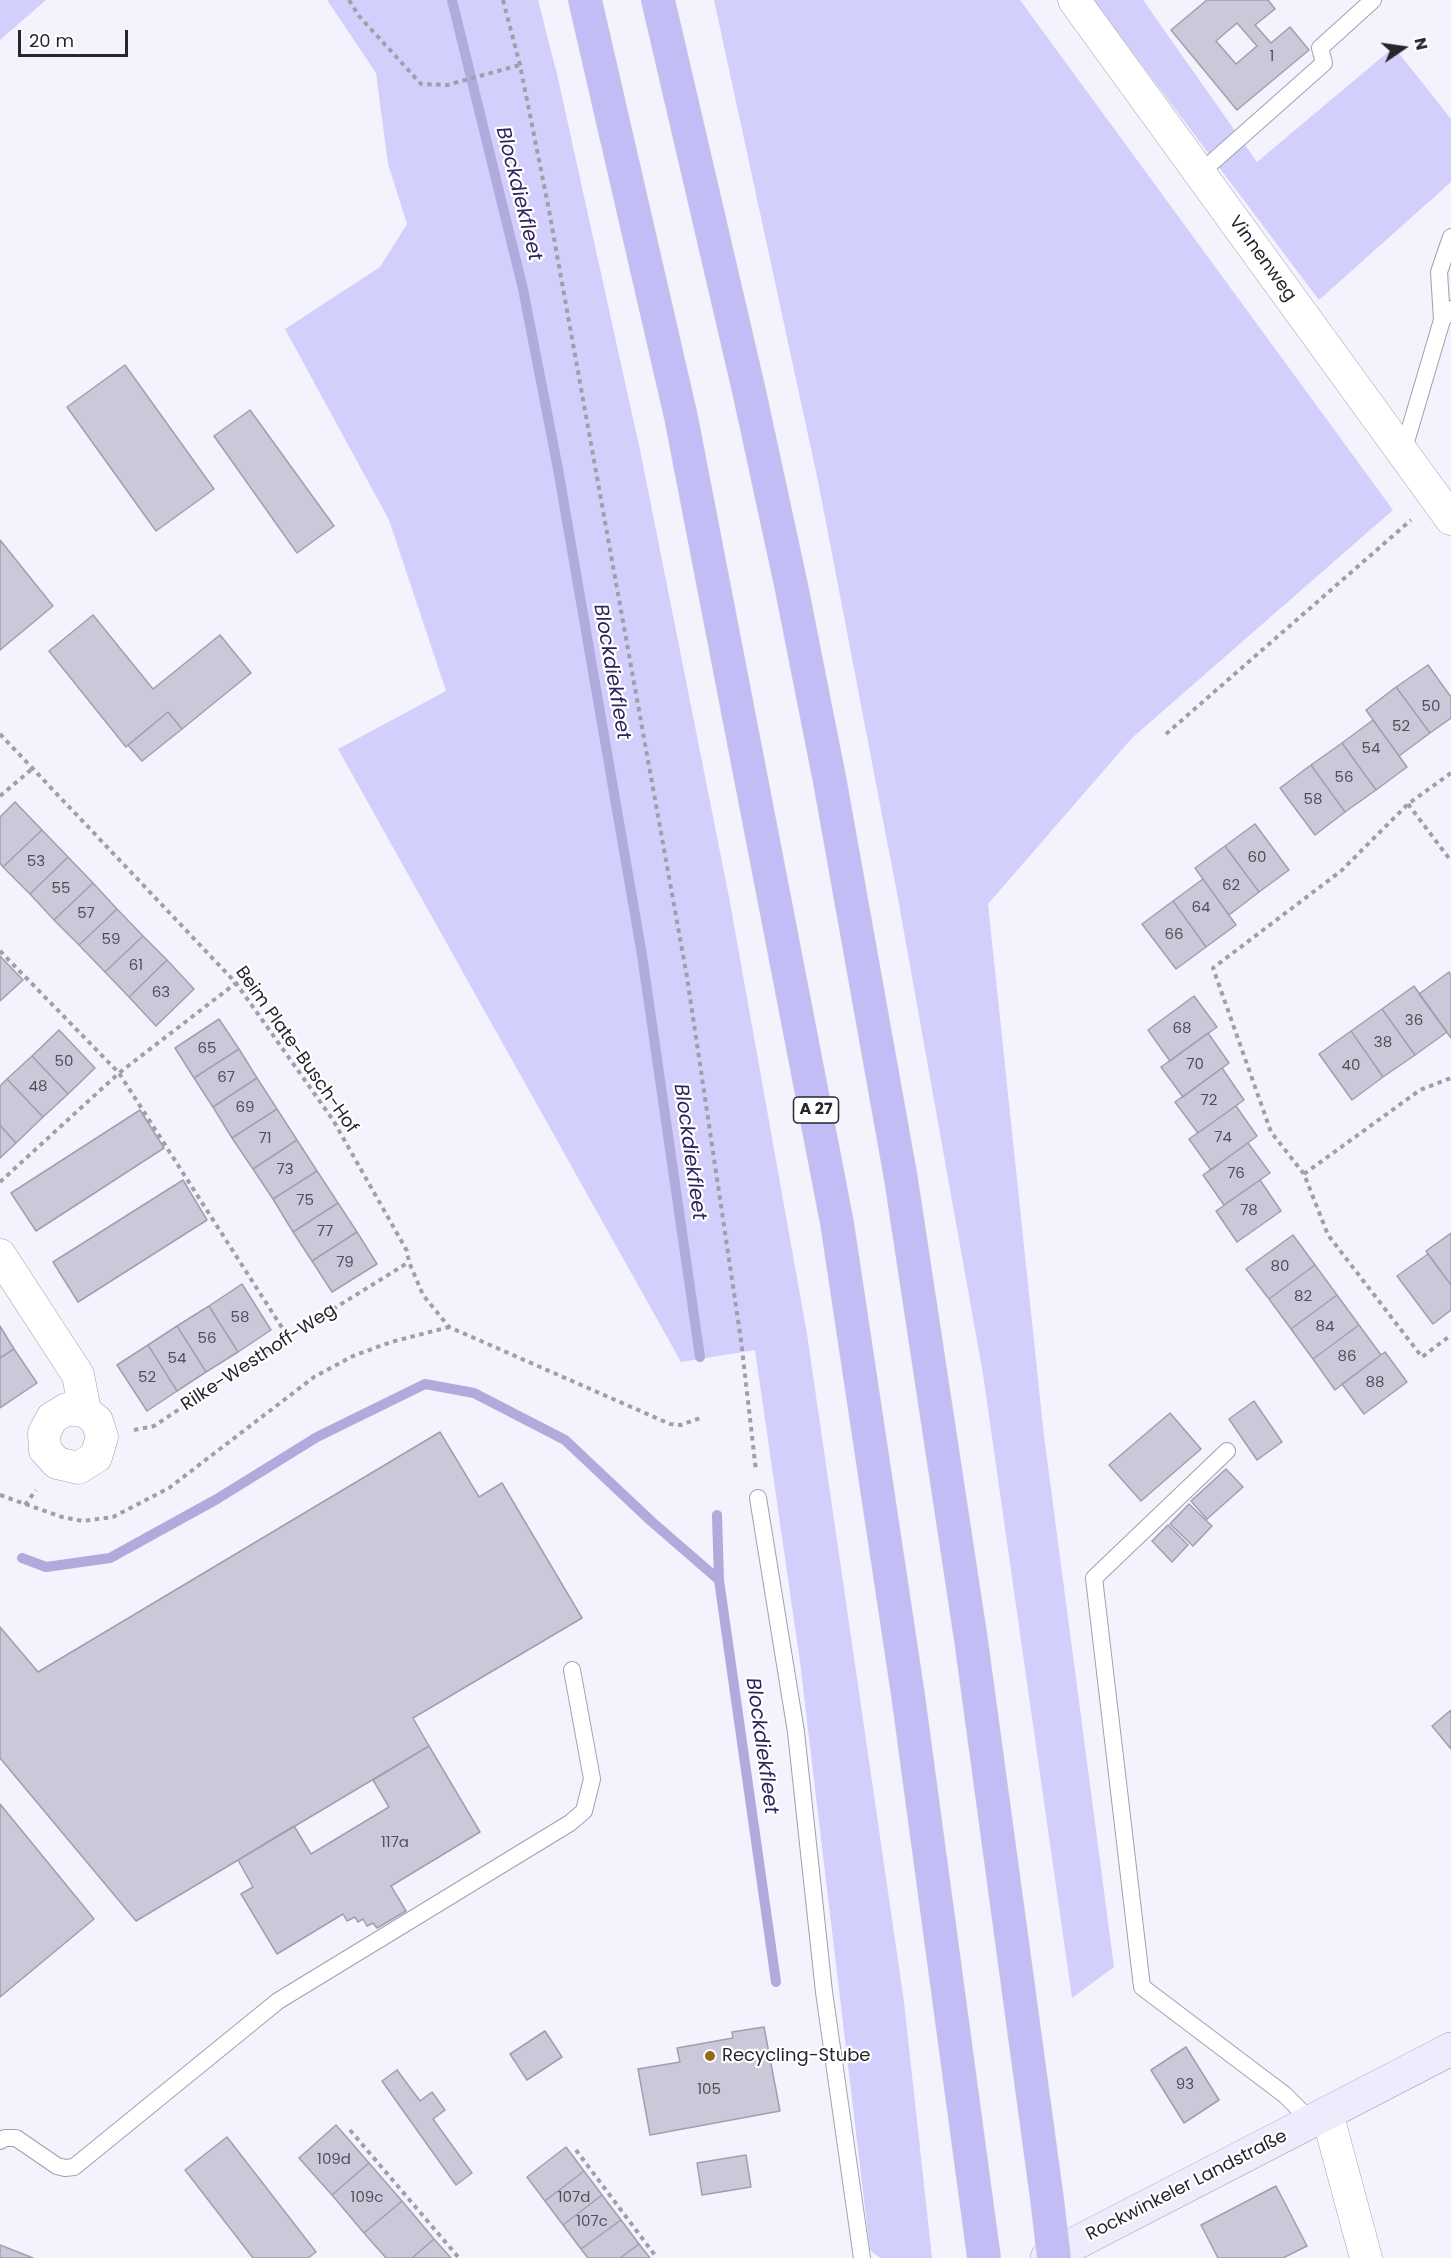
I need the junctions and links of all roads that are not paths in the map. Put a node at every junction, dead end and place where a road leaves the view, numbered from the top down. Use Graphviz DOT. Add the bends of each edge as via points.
graph roads {
  1 [pos="585,0"];
  2 [pos="658,0"];
  3 [pos="1074,0"];
  4 [pos="1373,0"];
  5 [pos="1200,173"];
  6 [pos="1451,237"];
  7 [pos="1447,314"];
  8 [pos="1403,452"];
  9 [pos="1444,508"];
  10 [pos="0,1255"];
  11 [pos="85,1412"];
  12 [pos="1227,1451"];
  13 [pos="758,1498"];
  14 [pos="572,1670"];
  15 [pos="1451,2049"];
  16 [pos="1319,2117"];
  17 [pos="0,2141"];
  18 [pos="983,2245"];
  19 [pos="862,2258"];
  20 [pos="1047,2258"];
  21 [pos="1054,2258"];
  22 [pos="1366,2258"];
  1 -- 18 [label="highway, A 27" via="681,417 837,1223 908,1695"];
  2 -- 21 [label="highway, bridge" via="791,585 901,1179 971,1640"];
  3 -- 5 [label="street, Vinnenweg"];
  4 -- 5 [label="lane" via="1320,48 1324,63"];
  5 -- 8 [label="street, Vinnenweg"];
  6 -- 7 [label="lane" via="1440,272"];
  7 -- 8 [label="lane"];
  8 -- 9 [label="street, Vinnenweg"];
  10 -- 11 [label="street" via="78,1375"];
  11 -- 11 [label="street" via="97,1421 102,1437 96,1457 78,1468 57,1464 45,1450 44,1433 52,1418 67,1409"];
  12 -- 16 [label="lane" via="1094,1578 1142,1987"];
  13 -- 19 [label="lane" via="796,1732 824,1992"];
  14 -- 17 [label="lane" via="592,1779 584,1811 570,1823 278,2001 74,2167 57,2166 16,2138"];
  15 -- 16 [label="main road, Rockwinkeler Landstraße"];
  16 -- 20 [label="main road, Rockwinkeler Landstraße"];
  16 -- 22 [label="street"];
}
